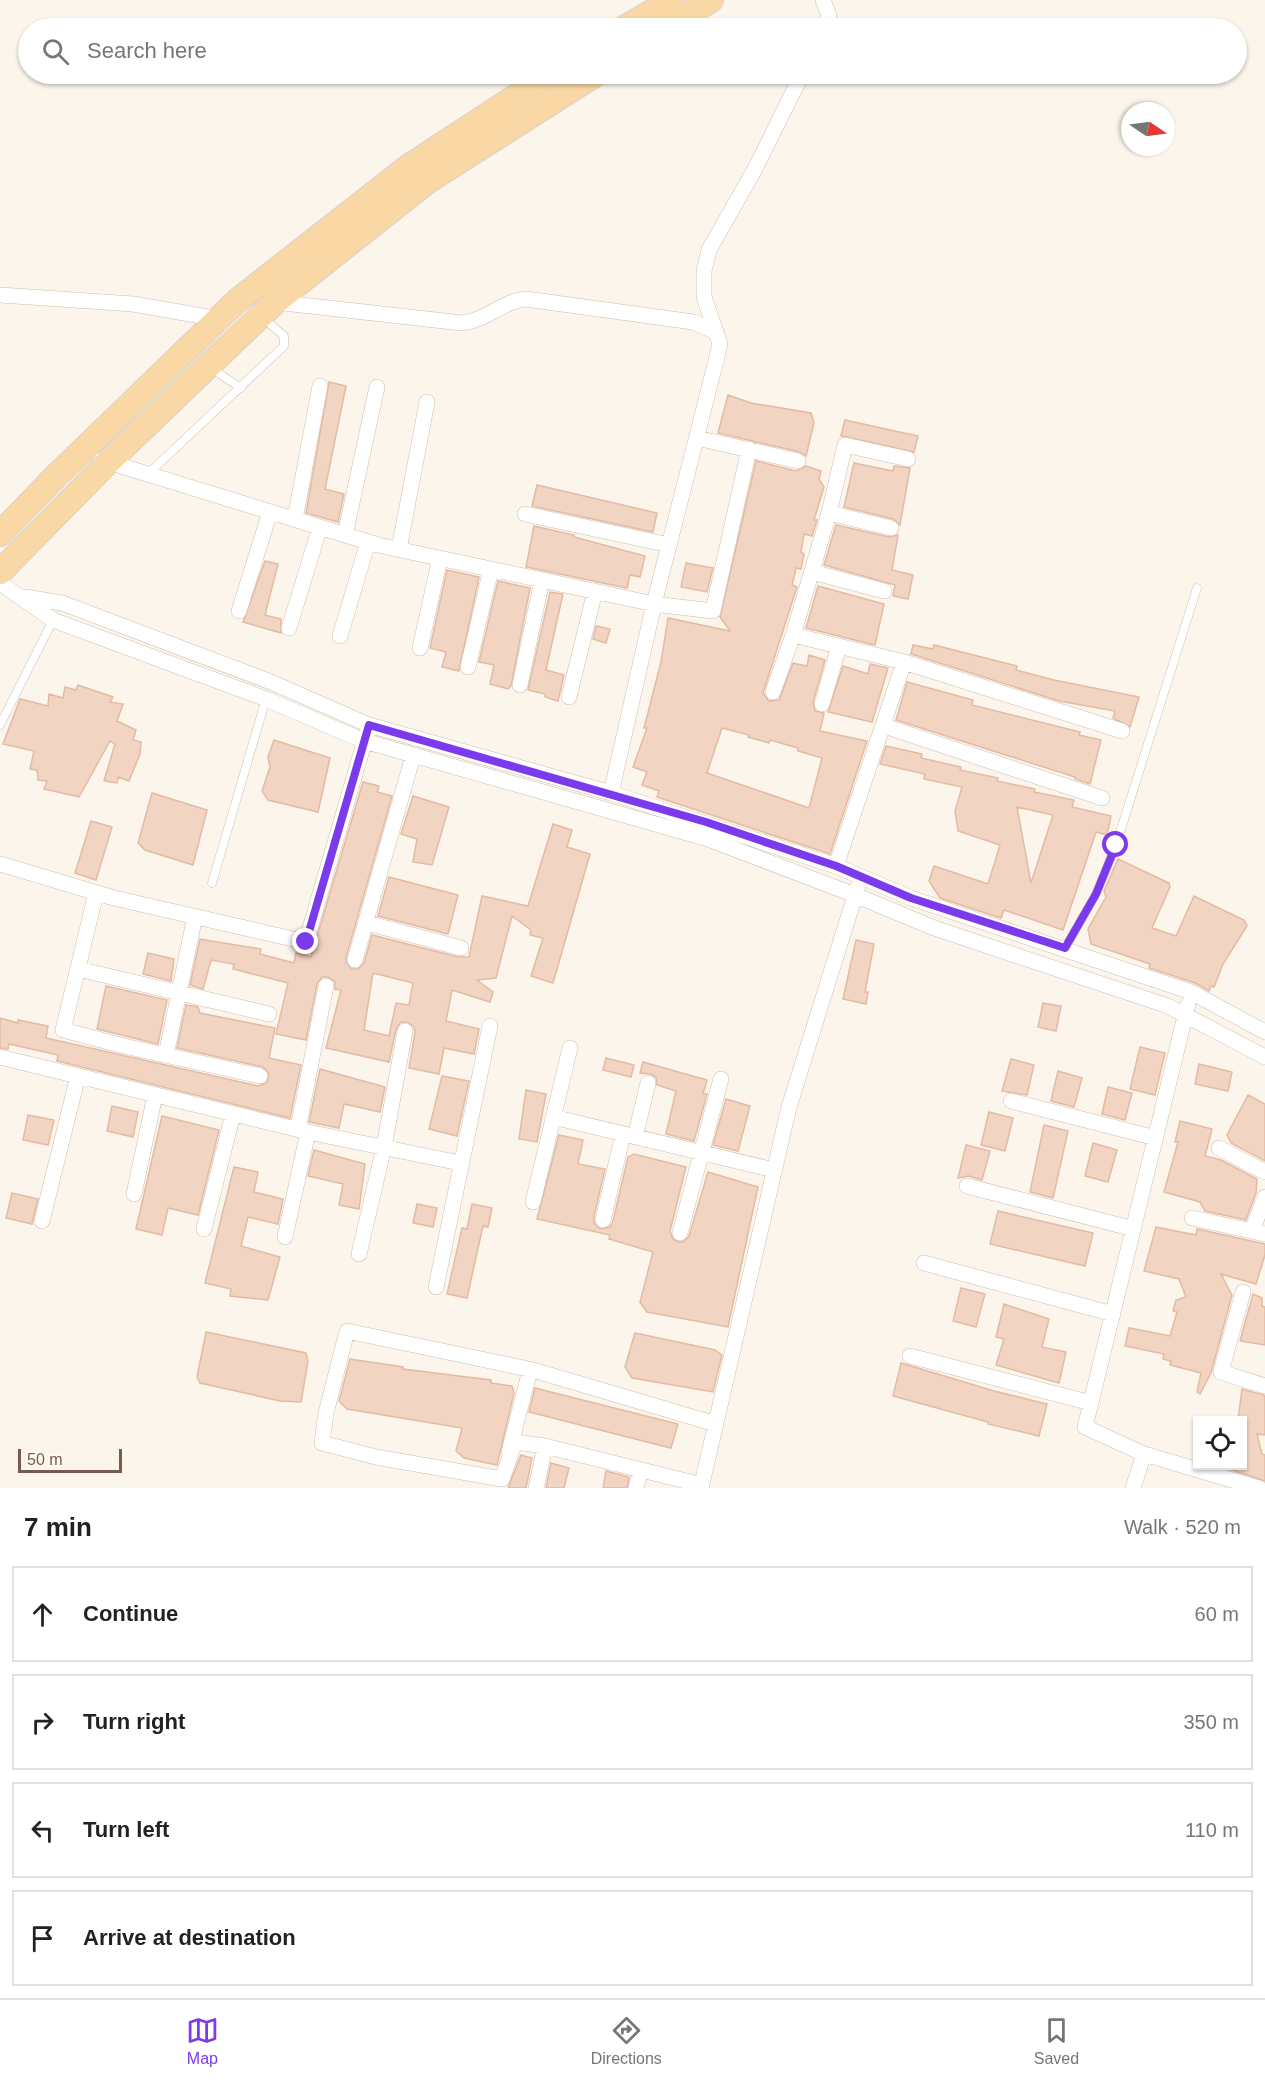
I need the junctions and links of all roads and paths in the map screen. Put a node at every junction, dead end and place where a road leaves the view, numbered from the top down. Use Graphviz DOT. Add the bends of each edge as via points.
graph roads {
  1 [pos="672,0"];
  2 [pos="711,0"];
  3 [pos="823,0"];
  4 [pos="641,18"];
  5 [pos="682,18"];
  6 [pos="828,18"];
  7 [pos="534,84"];
  8 [pos="580,84"];
  9 [pos="797,84"];
  10 [pos="0,294"];
  11 [pos="268,309"];
  12 [pos="219,319"];
  13 [pos="716,332"];
  14 [pos="208,366"];
  15 [pos="320,386"];
  16 [pos="377,387"];
  17 [pos="241,388"];
  18 [pos="427,402"];
  19 [pos="697,438"];
  20 [pos="83,449"];
  21 [pos="749,449"];
  22 [pos="908,459"];
  23 [pos="798,461"];
  24 [pos="107,463"];
  25 [pos="148,474"];
  26 [pos="270,512"];
  27 [pos="829,513"];
  28 [pos="525,514"];
  29 [pos="295,519"];
  30 [pos="320,527"];
  31 [pos="891,528"];
  32 [pos="0,534"];
  33 [pos="345,535"];
  34 [pos="368,542"];
  35 [pos="669,545"];
  36 [pos="399,549"];
  37 [pos="440,558"];
  38 [pos="491,569"];
  39 [pos="0,572"];
  40 [pos="812,572"];
  41 [pos="542,580"];
  42 [pos="0,583"];
  43 [pos="1197,588"];
  44 [pos="595,591"];
  45 [pos="884,591"];
  46 [pos="22,596"];
  47 [pos="654,604"];
  48 [pos="239,611"];
  49 [pos="53,620"];
  50 [pos="289,628"];
  51 [pos="793,635"];
  52 [pos="340,636"];
  53 [pos="839,646"];
  54 [pos="420,648"];
  55 [pos="904,662"];
  56 [pos="468,668"];
  57 [pos="520,685"];
  58 [pos="773,692"];
  59 [pos="570,697"];
  60 [pos="266,699"];
  61 [pos="822,704"];
  62 [pos="0,725"];
  63 [pos="369,725"];
  64 [pos="884,726"];
  65 [pos="1122,731"];
  66 [pos="364,741"];
  67 [pos="413,756"];
  68 [pos="611,793"];
  69 [pos="1102,798"];
  70 [pos="0,864"];
  71 [pos="836,866"];
  72 [pos="861,878"];
  73 [pos="212,883"];
  74 [pos="96,893"];
  75 [pos="855,895"];
  76 [pos="195,916"];
  77 [pos="367,922"];
  78 [pos="460,948"];
  79 [pos="1065,948"];
  80 [pos="355,960"];
  81 [pos="78,969"];
  82 [pos="326,986"];
  83 [pos="1191,992"];
  84 [pos="179,993"];
  85 [pos="269,1014"];
  86 [pos="1186,1014"];
  87 [pos="490,1026"];
  88 [pos="405,1031"];
  89 [pos="1265,1032"];
  90 [pos="570,1048"];
  91 [pos="166,1055"];
  92 [pos="0,1057"];
  93 [pos="1265,1057"];
  94 [pos="78,1076"];
  95 [pos="260,1076"];
  96 [pos="720,1079"];
  97 [pos="648,1083"];
  98 [pos="155,1095"];
  99 [pos="1011,1101"];
  100 [pos="233,1113"];
  101 [pos="553,1117"];
  102 [pos="303,1131"];
  103 [pos="629,1135"];
  104 [pos="1156,1138"];
  105 [pos="384,1148"];
  106 [pos="1220,1148"];
  107 [pos="701,1153"];
  108 [pos="460,1163"];
  109 [pos="774,1170"];
  110 [pos="1265,1172"];
  111 [pos="968,1186"];
  112 [pos="134,1194"];
  113 [pos="1265,1197"];
  114 [pos="533,1202"];
  115 [pos="1192,1218"];
  116 [pos="42,1221"];
  117 [pos="603,1221"];
  118 [pos="204,1229"];
  119 [pos="1134,1229"];
  120 [pos="1259,1232"];
  121 [pos="680,1233"];
  122 [pos="285,1237"];
  123 [pos="359,1254"];
  124 [pos="924,1263"];
  125 [pos="436,1287"];
  126 [pos="1243,1292"];
  127 [pos="1113,1314"];
  128 [pos="910,1356"];
  129 [pos="530,1370"];
  130 [pos="1265,1386"];
  131 [pos="1091,1403"];
  132 [pos="716,1424"];
  133 [pos="545,1446"];
  134 [pos="1144,1454"];
  135 [pos="641,1470"];
  136 [pos="502,1479"];
  137 [pos="1226,1484"];
  138 [pos="701,1487"];
  139 [pos="536,1488"];
  140 [pos="636,1488"];
  141 [pos="1133,1488"];
  142 [pos="1259,1488"];
  1 -- 4 [label="main road"];
  2 -- 5 [label="main road"];
  3 -- 6 [label="street"];
  7 -- 12 [label="main road" via="399,174"];
  8 -- 11 [label="main road" via="428,181"];
  9 -- 13 [label="street" via="709,250 704,297"];
  10 -- 12 [label="street" via="133,304"];
  11 -- 13 [label="street" via="462,323 480,320 508,303 526,299 693,322"];
  11 -- 14 [label="main road"];
  11 -- 17 [label="lane" via="285,343"];
  12 -- 20 [label="main road"];
  13 -- 19 [label="street" via="720,344"];
  14 -- 17 [label="lane"];
  14 -- 24 [label="main road"];
  15 -- 29 [label="street"];
  16 -- 33 [label="street"];
  17 -- 25 [label="lane"];
  18 -- 36 [label="street"];
  19 -- 21 [label="street"];
  19 -- 35 [label="street"];
  20 -- 24 [label="street"];
  20 -- 32 [label="main road"];
  21 -- 23 [label="street"];
  21 -- 47 [label="street" via="713,611"];
  22 -- 27 [label="street" via="845,445"];
  24 -- 25 [label="street"];
  24 -- 39 [label="main road"];
  25 -- 26 [label="street"];
  26 -- 29 [label="street"];
  26 -- 48 [label="street"];
  27 -- 31 [label="street"];
  27 -- 40 [label="street"];
  28 -- 35 [label="street"];
  29 -- 30 [label="street"];
  30 -- 33 [label="street"];
  30 -- 50 [label="street"];
  33 -- 34 [label="street"];
  34 -- 36 [label="street"];
  34 -- 52 [label="street"];
  35 -- 47 [label="street"];
  36 -- 37 [label="street"];
  37 -- 38 [label="street"];
  37 -- 54 [label="street"];
  38 -- 41 [label="street"];
  38 -- 56 [label="street"];
  40 -- 45 [label="street"];
  40 -- 51 [label="street"];
  41 -- 44 [label="street"];
  41 -- 57 [label="street"];
  42 -- 46 [label="street"];
  43 -- 79 [label="lane" via="1116,845 1096,894"];
  44 -- 47 [label="street"];
  44 -- 59 [label="street"];
  46 -- 49 [label="street"];
  46 -- 63 [label="street" via="62,603 271,682"];
  47 -- 68 [label="street"];
  49 -- 60 [label="street"];
  49 -- 62 [label="lane"];
  51 -- 53 [label="street"];
  51 -- 58 [label="street"];
  53 -- 55 [label="street"];
  53 -- 61 [label="street"];
  55 -- 64 [label="street"];
  55 -- 65 [label="street"];
  60 -- 66 [label="street"];
  60 -- 73 [label="lane"];
  63 -- 66 [label="street"];
  63 -- 68 [label="street"];
  64 -- 69 [label="street"];
  64 -- 71 [label="street"];
  66 -- 67 [label="street"];
  66 -- 76 [label="street" via="306,942"];
  67 -- 75 [label="street" via="708,839"];
  67 -- 77 [label="street"];
  68 -- 71 [label="street"];
  70 -- 74 [label="street"];
  71 -- 72 [label="street"];
  72 -- 75 [label="street"];
  72 -- 79 [label="street"];
  74 -- 76 [label="street"];
  74 -- 81 [label="street"];
  75 -- 86 [label="street" via="934,928"];
  75 -- 109 [label="street" via="789,1107"];
  76 -- 84 [label="street"];
  77 -- 78 [label="street"];
  77 -- 80 [label="street"];
  79 -- 83 [label="street"];
  81 -- 84 [label="street"];
  81 -- 91 [label="street" via="63,1030"];
  82 -- 102 [label="street"];
  83 -- 86 [label="street"];
  83 -- 89 [label="street"];
  84 -- 85 [label="street"];
  84 -- 91 [label="street"];
  86 -- 93 [label="street"];
  86 -- 104 [label="street"];
  87 -- 108 [label="street"];
  88 -- 105 [label="street"];
  90 -- 101 [label="street"];
  91 -- 95 [label="street"];
  92 -- 94 [label="street"];
  94 -- 98 [label="street"];
  94 -- 116 [label="street"];
  96 -- 107 [label="street"];
  97 -- 103 [label="street"];
  98 -- 100 [label="street"];
  98 -- 112 [label="street"];
  99 -- 104 [label="street"];
  100 -- 102 [label="street"];
  100 -- 118 [label="street"];
  101 -- 103 [label="street"];
  101 -- 114 [label="street"];
  102 -- 105 [label="street"];
  102 -- 122 [label="street"];
  103 -- 107 [label="street"];
  103 -- 117 [label="street"];
  104 -- 119 [label="street"];
  105 -- 108 [label="street"];
  105 -- 123 [label="street"];
  106 -- 110 [label="street"];
  107 -- 109 [label="street"];
  107 -- 121 [label="street"];
  108 -- 125 [label="street"];
  109 -- 132 [label="street"];
  111 -- 119 [label="street"];
  113 -- 120 [label="street"];
  115 -- 120 [label="street"];
  119 -- 127 [label="street"];
  124 -- 127 [label="street"];
  126 -- 130 [label="street" via="1221,1372"];
  127 -- 131 [label="street"];
  128 -- 131 [label="street"];
  129 -- 132 [label="street"];
  129 -- 136 [label="street"];
  129 -- 136 [label="street" via="347,1330 322,1443 376,1457"];
  131 -- 134 [label="street" via="1085,1427"];
  132 -- 138 [label="street"];
  133 -- 135 [label="street"];
  133 -- 136 [label="street" via="515,1442"];
  133 -- 139 [label="street"];
  134 -- 137 [label="street"];
  134 -- 141 [label="street"];
  135 -- 138 [label="street"];
  135 -- 140 [label="street"];
  137 -- 142 [label="street"];
}
